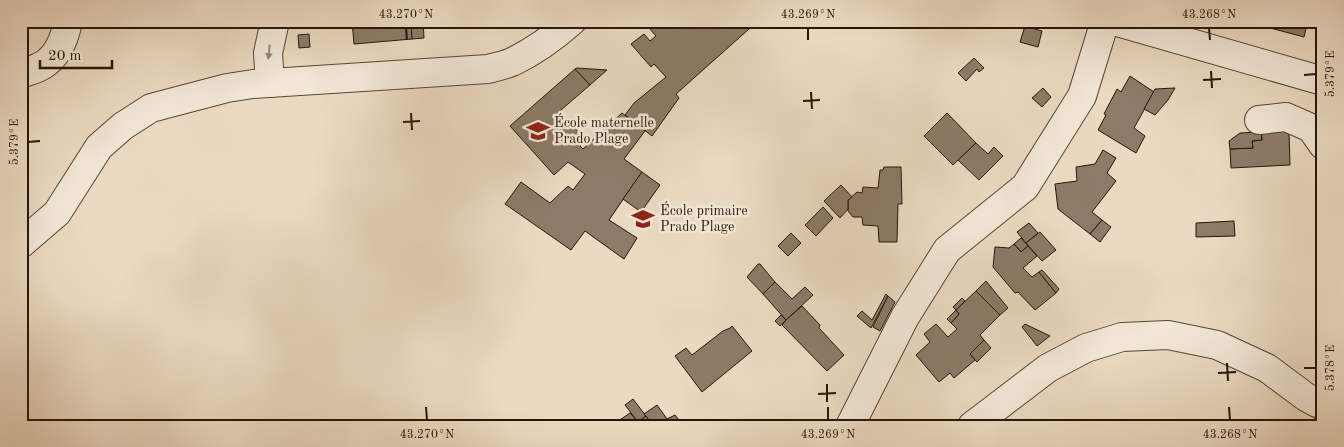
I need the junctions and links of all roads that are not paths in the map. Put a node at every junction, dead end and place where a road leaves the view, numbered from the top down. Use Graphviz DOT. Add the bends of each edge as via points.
graph roads {
  1 [pos="68,21"];
  2 [pos="275,21"];
  3 [pos="572,21"];
  4 [pos="1105,21"];
  5 [pos="1114,21"];
  6 [pos="21,74"];
  7 [pos="1323,81"];
  8 [pos="270,83"];
  9 [pos="1259,120"];
  10 [pos="1319,127"];
  11 [pos="21,244"];
  12 [pos="1323,402"];
  13 [pos="850,426"];
  14 [pos="972,426"];
  1 -- 6 [label="street" via="54,56 44,65"];
  2 -- 8 [label="street, one-way" via="268,53"];
  3 -- 8 [label="street" via="527,54 488,69"];
  4 -- 13 [label="street" via="1082,96 1025,187 948,250 905,317"];
  5 -- 7 [label="street"];
  8 -- 11 [label="street" via="227,88 151,108 99,147 57,213"];
  9 -- 10 [label="street" via="1286,118"];
  12 -- 14 [label="street" via="1317,403 1306,397 1267,368 1217,346 1168,334 1122,337 1086,348 1048,368"];
}
